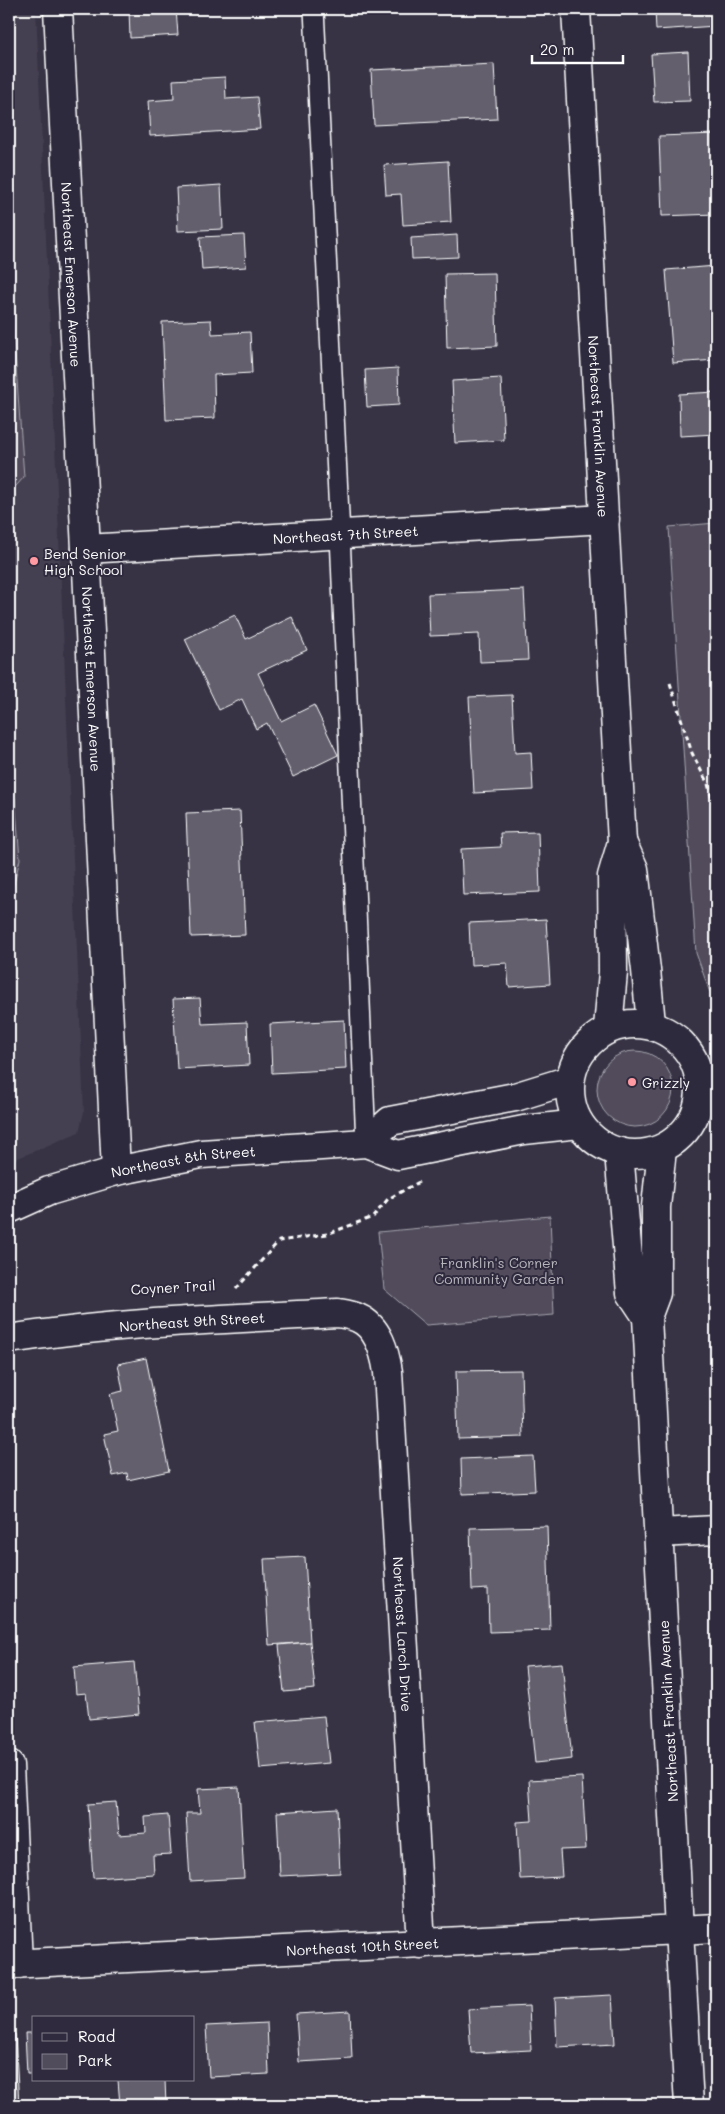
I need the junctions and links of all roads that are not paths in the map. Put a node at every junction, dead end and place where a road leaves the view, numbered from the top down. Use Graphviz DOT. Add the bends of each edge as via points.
graph roads {
  1 [pos="58,9"];
  2 [pos="314,9"];
  3 [pos="576,9"];
  4 [pos="605,519"];
  5 [pos="340,535"];
  6 [pos="86,550"];
  7 [pos="622,842"];
  8 [pos="651,1024"];
  9 [pos="608,1028"];
  10 [pos="706,1066"];
  11 [pos="570,1080"];
  12 [pos="716,1121"];
  13 [pos="579,1124"];
  14 [pos="688,1128"];
  15 [pos="366,1143"];
  16 [pos="662,1149"];
  17 [pos="619,1152"];
  18 [pos="116,1171"];
  19 [pos="9,1209"];
  20 [pos="647,1317"];
  21 [pos="371,1328"];
  22 [pos="9,1339"];
  23 [pos="716,1530"];
  24 [pos="659,1533"];
  25 [pos="9,1765"];
  26 [pos="716,1928"];
  27 [pos="679,1930"];
  28 [pos="421,1944"];
  29 [pos="14,1964"];
  30 [pos="689,2105"];
  1 -- 6 [label="street, Northeast Emerson Avenue"];
  2 -- 5 [label="lane"];
  3 -- 4 [label="street, Northeast Franklin Avenue"];
  4 -- 5 [label="street, Northeast 7th Street"];
  4 -- 7 [label="street, Northeast Franklin Avenue"];
  5 -- 6 [label="street, Northeast 7th Street"];
  5 -- 15 [label="lane"];
  6 -- 18 [label="street, Northeast Emerson Avenue"];
  7 -- 8 [label="street, Northeast Franklin Avenue" via="634,869"];
  7 -- 9 [label="street, Northeast Franklin Avenue" via="612,876 613,972"];
  8 -- 9 [label="street" via="629,1023"];
  8 -- 10 [label="street" via="669,1032"];
  9 -- 11 [label="street" via="590,1040 576,1058"];
  10 -- 14 [label="street" via="700,1079 701,1096"];
  11 -- 13 [label="street" via="571,1103"];
  11 -- 15 [label="street" via="515,1097 390,1121"];
  12 -- 14 [label="street"];
  13 -- 15 [label="street, Northeast 8th Street" via="524,1130 398,1155"];
  13 -- 17 [label="street" via="590,1137"];
  14 -- 16 [label="street"];
  15 -- 18 [label="street, Northeast 8th Street" via="201,1154"];
  16 -- 17 [label="street" via="641,1154"];
  16 -- 20 [label="street, Northeast Franklin Avenue" via="656,1207 656,1293"];
  17 -- 20 [label="street" via="631,1293"];
  18 -- 19 [label="street, Northeast 8th Street" via="49,1191"];
  20 -- 24 [label="street, Northeast Franklin Avenue"];
  21 -- 22 [label="street, Northeast 9th Street" via="359,1318 338,1313 202,1320"];
  21 -- 28 [label="street, Northeast Larch Drive" via="383,1347 388,1372"];
  23 -- 24 [label="street"];
  24 -- 27 [label="street, Northeast Franklin Avenue"];
  25 -- 29 [label="street"];
  26 -- 27 [label="street, Northeast 10th Street"];
  27 -- 28 [label="street, Northeast 10th Street"];
  27 -- 30 [label="street, Northeast Franklin Avenue"];
  28 -- 29 [label="street, Northeast 10th Street"];
}
